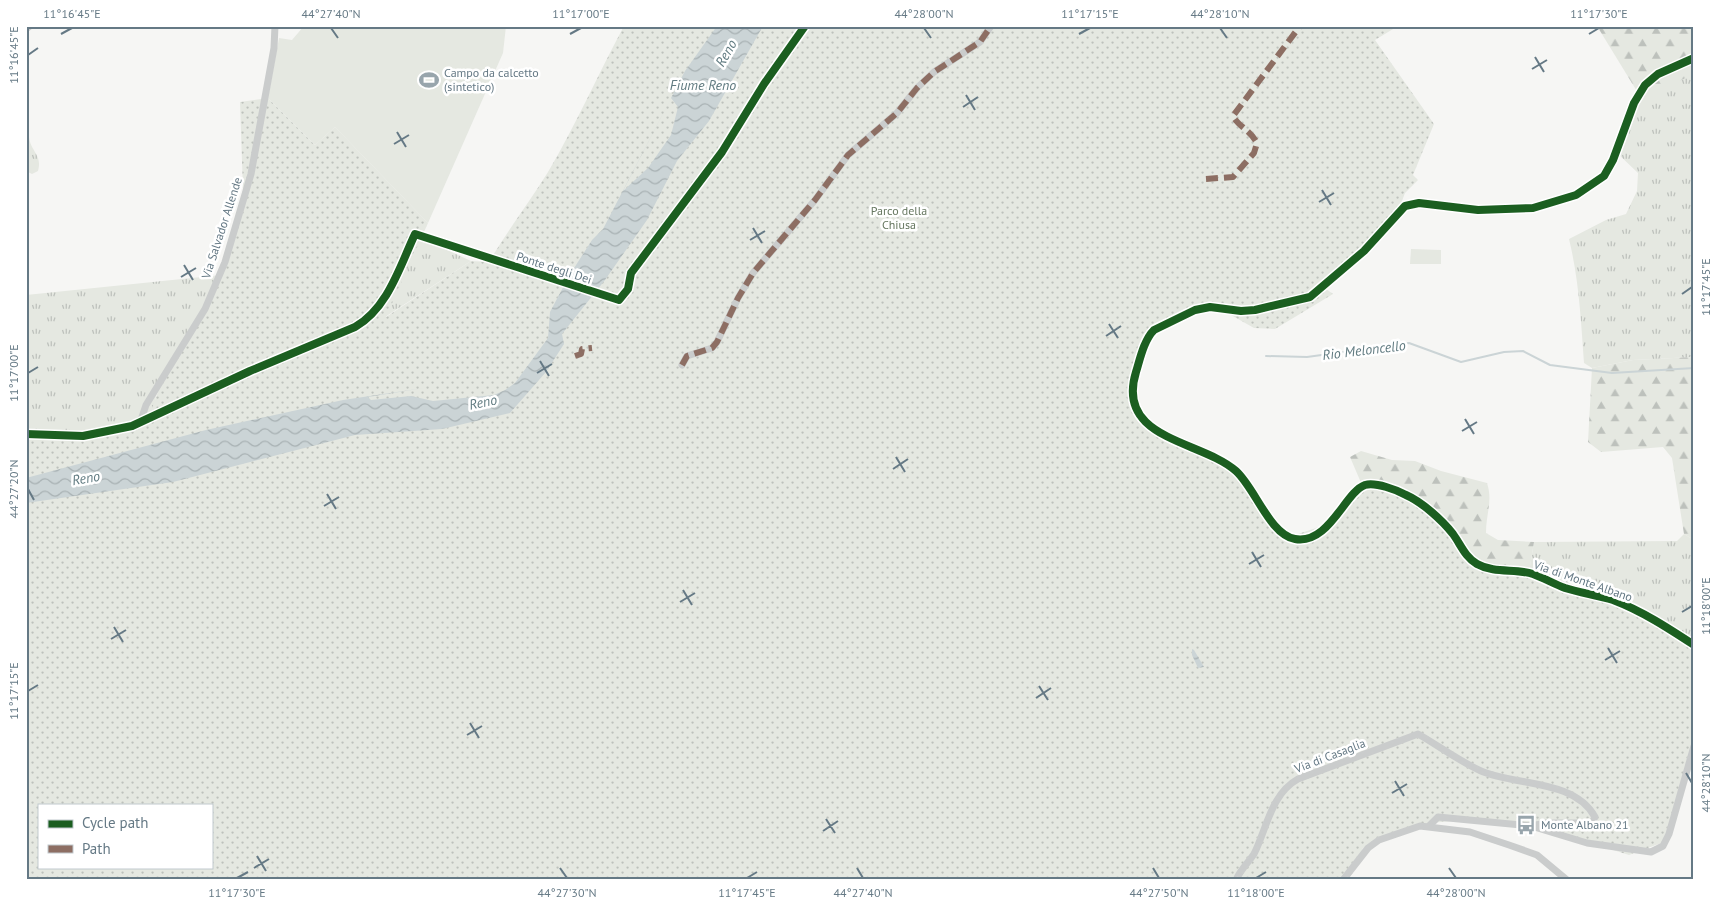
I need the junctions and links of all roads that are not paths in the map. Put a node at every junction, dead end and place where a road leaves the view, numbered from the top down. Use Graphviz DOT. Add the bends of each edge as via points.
graph roads {
  1 [pos="30,26"];
  2 [pos="275,26"];
  3 [pos="991,26"];
  4 [pos="26,29"];
  5 [pos="1694,58"];
  6 [pos="682,365"];
  7 [pos="141,420"];
  8 [pos="1694,645"];
  9 [pos="1694,746"];
  10 [pos="1428,826"];
  11 [pos="1530,826"];
  12 [pos="1236,880"];
  13 [pos="1343,880"];
  14 [pos="1567,880"];
  1 -- 4 [label="street"];
  2 -- 7 [label="street, Via Salvador Allende" via="274,48 251,174 225,262 205,309 146,405"];
  3 -- 6 [label="street" via="980,42 934,72 897,113 848,155 815,200 753,273 717,342 712,348 687,356"];
  5 -- 8 [label="street, Via di Monte Albano" via="1658,74 1644,85 1604,176 1576,195 1534,208 1478,210 1419,203 1402,208 1364,252 1310,297 1255,310 1210,307 1195,310 1154,330 1141,357 1132,389 1140,416 1159,432 1235,470 1247,482 1271,521 1288,538 1304,539 1317,533 1333,521 1358,489 1366,485 1377,486 1407,495 1429,512 1446,526 1466,555 1477,564 1500,571 1532,574 1566,588 1613,600 1642,613"];
  9 -- 11 [label="street" via="1669,834 1663,846 1652,852 1587,843"];
  10 -- 11 [label="street" via="1438,817"];
  10 -- 13 [label="street" via="1379,840 1368,848"];
  10 -- 14 [label="street" via="1470,832 1537,855"];
  11 -- 12 [label="street, Via di Casaglia" via="1592,823 1596,817 1590,808 1558,789 1482,772 1418,734 1287,785 1269,816 1253,855"];
}
